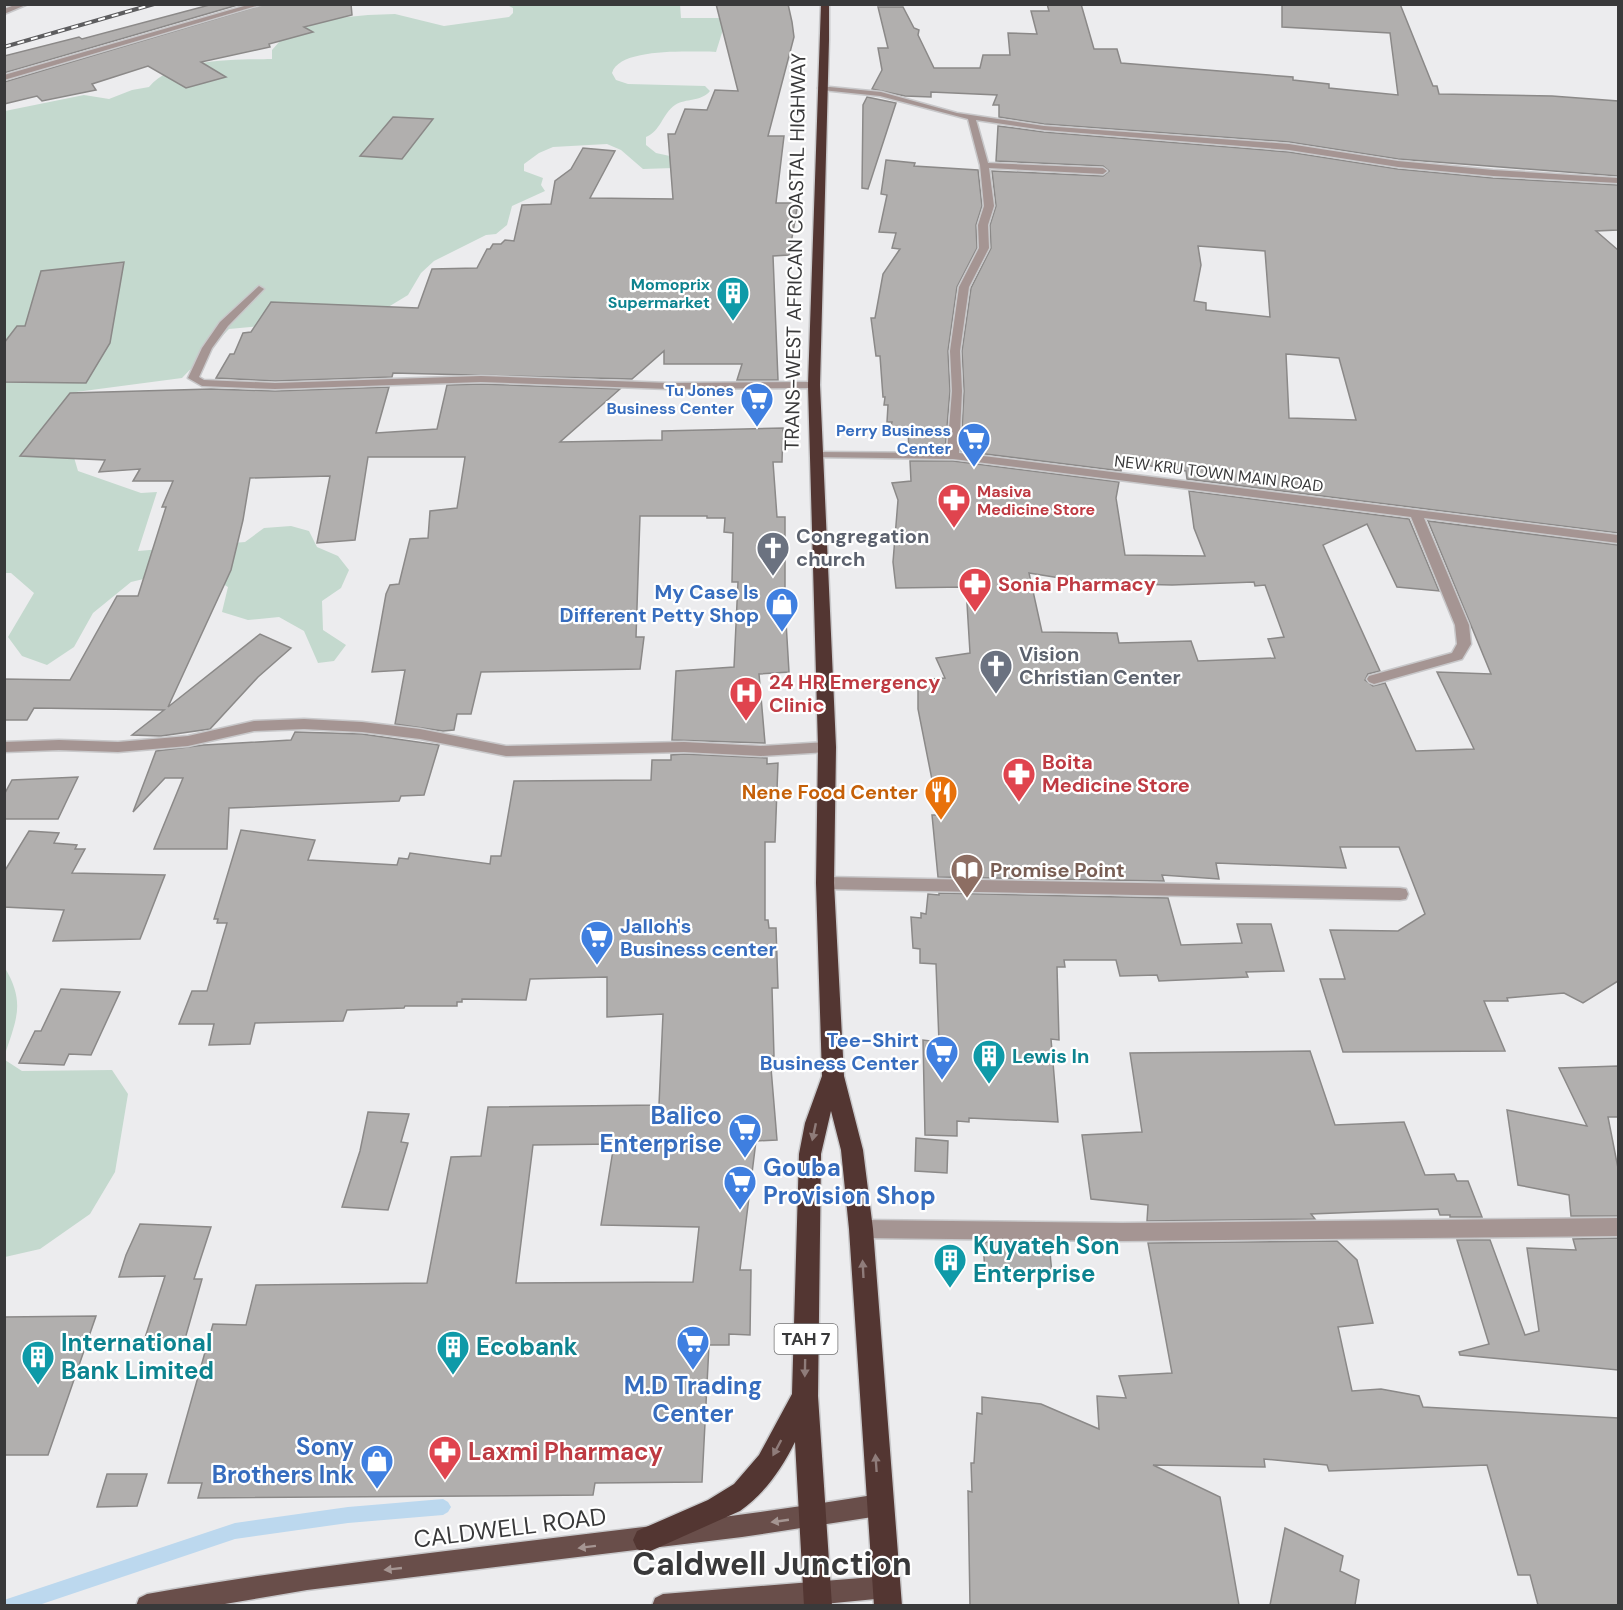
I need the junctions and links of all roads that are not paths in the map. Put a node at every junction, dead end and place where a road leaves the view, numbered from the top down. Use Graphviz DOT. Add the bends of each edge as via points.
graph roads {
  1 [pos="25,4"];
  2 [pos="260,4"];
  3 [pos="825,4"];
  4 [pos="4,12"];
  5 [pos="4,78"];
  6 [pos="822,88"];
  7 [pos="971,117"];
  8 [pos="984,165"];
  9 [pos="1103,171"];
  10 [pos="1618,180"];
  11 [pos="259,289"];
  12 [pos="814,384"];
  13 [pos="815,455"];
  14 [pos="953,456"];
  15 [pos="1416,514"];
  16 [pos="1618,539"];
  17 [pos="1374,679"];
  18 [pos="4,747"];
  19 [pos="826,747"];
  20 [pos="825,883"];
  21 [pos="1400,894"];
  22 [pos="833,1076"];
  23 [pos="1618,1227"];
  24 [pos="861,1229"];
  25 [pos="805,1396"];
  26 [pos="879,1504"];
  27 [pos="813,1516"];
  28 [pos="646,1540"];
  29 [pos="887,1596"];
  30 [pos="817,1599"];
  31 [pos="147,1605"];
  32 [pos="663,1605"];
  1 -- 4 [label="street"];
  2 -- 5 [label="street"];
  3 -- 6 [label="highway, TRANS-WEST AFRICAN COASTAL HIGHWAY / TAH 7"];
  6 -- 7 [label="street" via="881,94"];
  6 -- 12 [label="highway, TRANS-WEST AFRICAN COASTAL HIGHWAY / TAH 7"];
  7 -- 8 [label="street"];
  7 -- 10 [label="street" via="1044,128 1289,147 1398,164"];
  8 -- 9 [label="street"];
  8 -- 14 [label="street" via="989,206 983,225 984,248 964,287 955,351"];
  11 -- 12 [label="street" via="224,324 207,348 194,378 202,383 275,386 481,380 668,386"];
  12 -- 13 [label="highway, TRANS-WEST AFRICAN COASTAL HIGHWAY / TAH 7"];
  13 -- 14 [label="street, NEW KRU TOWN MAIN ROAD"];
  13 -- 19 [label="highway, TRANS-WEST AFRICAN COASTAL HIGHWAY / TAH 7"];
  14 -- 15 [label="street, NEW KRU TOWN MAIN ROAD"];
  15 -- 16 [label="street, NEW KRU TOWN MAIN ROAD"];
  15 -- 17 [label="street" via="1462,625 1464,644 1457,656"];
  18 -- 19 [label="street" via="118,747 188,741 254,726 304,724 420,734 506,751 684,747 761,751"];
  19 -- 20 [label="highway, TRANS-WEST AFRICAN COASTAL HIGHWAY / TAH 7"];
  20 -- 21 [label="street"];
  20 -- 22 [label="highway, TRANS-WEST AFRICAN COASTAL HIGHWAY / TAH 7"];
  22 -- 24 [label="highway, TRANS-WEST AFRICAN COASTAL HIGHWAY / TAH 7" via="852,1150"];
  22 -- 25 [label="highway, TRANS-WEST AFRICAN COASTAL HIGHWAY / TAH 7, one-way" via="816,1123 810,1154"];
  23 -- 24 [label="street" via="1123,1232"];
  26 -- 24 [label="highway, TRANS-WEST AFRICAN COASTAL HIGHWAY / TAH 7, one-way"];
  25 -- 27 [label="highway, TRANS-WEST AFRICAN COASTAL HIGHWAY / TAH 7"];
  25 -- 28 [label="highway, one-way" via="767,1467 751,1486 724,1505"];
  26 -- 27 [label="main road, CALDWELL ROAD"];
  26 -- 29 [label="highway, TRANS-WEST AFRICAN COASTAL HIGHWAY / TAH 7"];
  27 -- 28 [label="main road, CALDWELL ROAD, one-way"];
  27 -- 30 [label="highway, TRANS-WEST AFRICAN COASTAL HIGHWAY / TAH 7"];
  28 -- 31 [label="main road, CALDWELL ROAD, one-way" via="329,1576"];
  29 -- 30 [label="main road"];
  30 -- 32 [label="main road"];
}
